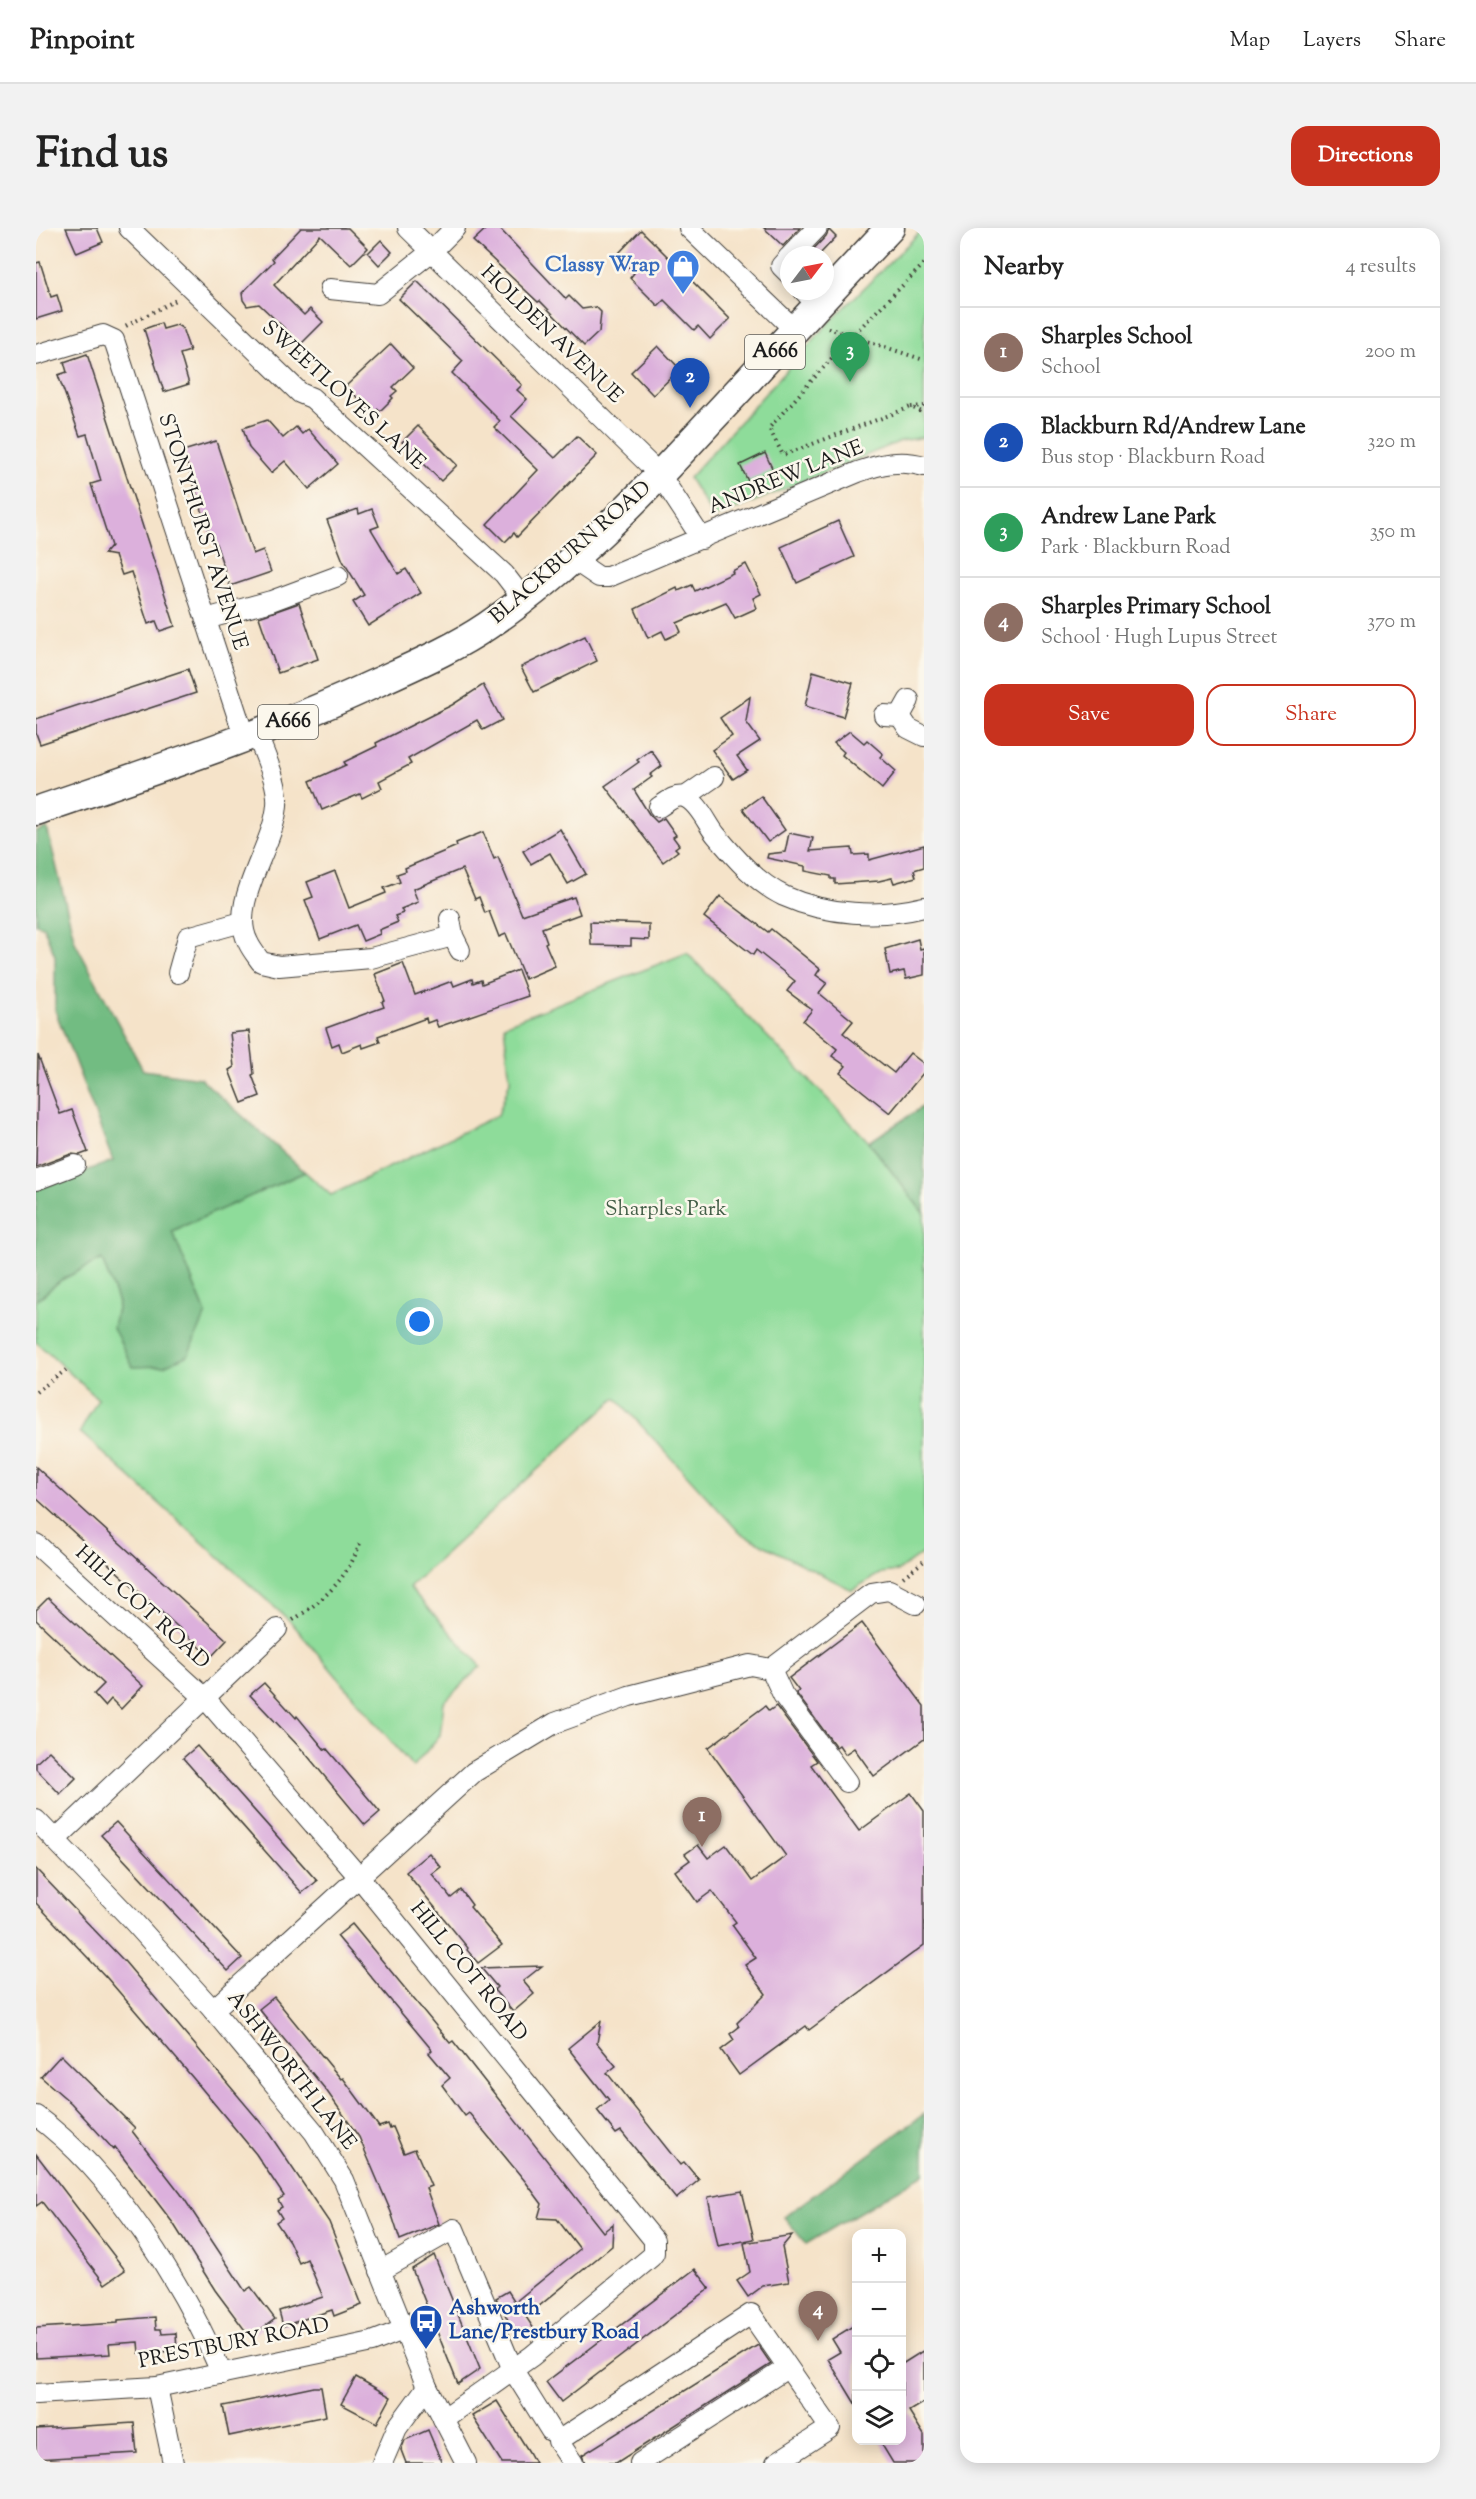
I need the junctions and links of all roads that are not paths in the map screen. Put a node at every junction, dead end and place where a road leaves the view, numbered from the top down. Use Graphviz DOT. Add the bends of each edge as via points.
graph roads {
  1 [pos="129,228"];
  2 [pos="408,228"];
  3 [pos="455,228"];
  4 [pos="689,228"];
  5 [pos="817,228"];
  6 [pos="878,232"];
  7 [pos="800,246"];
  8 [pos="432,251"];
  9 [pos="330,289"];
  10 [pos="806,311"];
  11 [pos="36,355"];
  12 [pos="924,466"];
  13 [pos="660,475"];
  14 [pos="702,538"];
  15 [pos="571,558"];
  16 [pos="338,576"];
  17 [pos="524,600"];
  18 [pos="206,620"];
  19 [pos="898,710"];
  20 [pos="924,736"];
  21 [pos="251,737"];
  22 [pos="714,777"];
  23 [pos="685,797"];
  24 [pos="659,807"];
  25 [pos="36,811"];
  26 [pos="924,907"];
  27 [pos="242,922"];
  28 [pos="454,935"];
  29 [pos="178,973"];
  30 [pos="75,1166"];
  31 [pos="36,1180"];
  32 [pos="36,1544"];
  33 [pos="916,1604"];
  34 [pos="277,1629"];
  35 [pos="771,1669"];
  36 [pos="205,1698"];
  37 [pos="847,1782"];
  38 [pos="36,1820"];
  39 [pos="55,1840"];
  40 [pos="359,1877"];
  41 [pos="213,2010"];
  42 [pos="36,2116"];
  43 [pos="381,2271"];
  44 [pos="403,2330"];
  45 [pos="787,2368"];
  46 [pos="513,2370"];
  47 [pos="222,2374"];
  48 [pos="157,2387"];
  49 [pos="427,2387"];
  50 [pos="36,2394"];
  51 [pos="442,2420"];
  52 [pos="551,2432"];
  53 [pos="173,2463"];
  54 [pos="382,2463"];
  55 [pos="466,2463"];
  56 [pos="573,2463"];
  57 [pos="640,2463"];
  58 [pos="776,2463"];
  1 -- 17 [label="street, SWEETLOVES LANE" via="300,393 312,398 495,566"];
  2 -- 8 [label="street, HOLDEN AVENUE"];
  3 -- 8 [label="street"];
  4 -- 10 [label="street"];
  5 -- 7 [label="street"];
  6 -- 10 [label="highway, BLACKBURN ROAD / A666"];
  8 -- 9 [label="street" via="378,294"];
  8 -- 13 [label="street, HOLDEN AVENUE"];
  10 -- 13 [label="highway, BLACKBURN ROAD / A666"];
  11 -- 18 [label="street, STONYHURST AVENUE" via="103,335 114,340"];
  12 -- 14 [label="street, ANDREW LANE" via="903,462 872,467"];
  13 -- 14 [label="street, ANDREW LANE"];
  13 -- 15 [label="highway, BLACKBURN ROAD / A666"];
  14 -- 15 [label="street, ANDREW LANE" via="608,577 598,577"];
  15 -- 17 [label="highway, BLACKBURN ROAD / A666"];
  16 -- 18 [label="street"];
  17 -- 21 [label="highway, BLACKBURN ROAD / A666" via="443,652"];
  18 -- 21 [label="street, STONYHURST AVENUE"];
  19 -- 20 [label="street" via="908,728"];
  21 -- 25 [label="highway, BLACKBURN ROAD / A666"];
  21 -- 27 [label="street, STONYHURST AVENUE" via="272,778 277,802 275,823 244,904"];
  22 -- 23 [label="street"];
  23 -- 24 [label="street"];
  23 -- 26 [label="street" via="698,808 735,858 783,896 816,907 851,912"];
  27 -- 28 [label="street" via="247,941 261,962 279,966 371,958"];
  27 -- 29 [label="street" via="188,937"];
  30 -- 31 [label="street"];
  32 -- 36 [label="street, HILL COT ROAD"];
  33 -- 35 [label="street" via="889,1590 871,1593"];
  34 -- 36 [label="street"];
  35 -- 37 [label="street" via="783,1695"];
  35 -- 40 [label="street" via="750,1665 629,1696 555,1723 474,1772"];
  36 -- 39 [label="street"];
  36 -- 40 [label="street, HILL COT ROAD"];
  38 -- 39 [label="street, ASHWORTH LANE"];
  39 -- 41 [label="street, ASHWORTH LANE"];
  40 -- 41 [label="street"];
  40 -- 46 [label="street, HILL COT ROAD" via="654,2240 651,2257"];
  41 -- 43 [label="street, ASHWORTH LANE" via="320,2142 344,2180"];
  42 -- 47 [label="street" via="81,2158 139,2226 207,2340"];
  43 -- 44 [label="street, ASHWORTH LANE"];
  43 -- 46 [label="street" via="454,2229"];
  44 -- 47 [label="street, PRESTBURY ROAD" via="372,2342"];
  44 -- 49 [label="street, ASHWORTH LANE"];
  45 -- 56 [label="street" via="751,2314 558,2441"];
  45 -- 57 [label="street"];
  45 -- 58 [label="street" via="830,2428"];
  46 -- 51 [label="street, HILL COT ROAD"];
  46 -- 52 [label="street"];
  47 -- 48 [label="street, PRESTBURY ROAD"];
  48 -- 50 [label="street, PRESTBURY ROAD"];
  48 -- 53 [label="street"];
  49 -- 51 [label="street, ASHWORTH LANE"];
  49 -- 54 [label="street" via="397,2428"];
  51 -- 55 [label="street, ASHWORTH LANE"];
}
